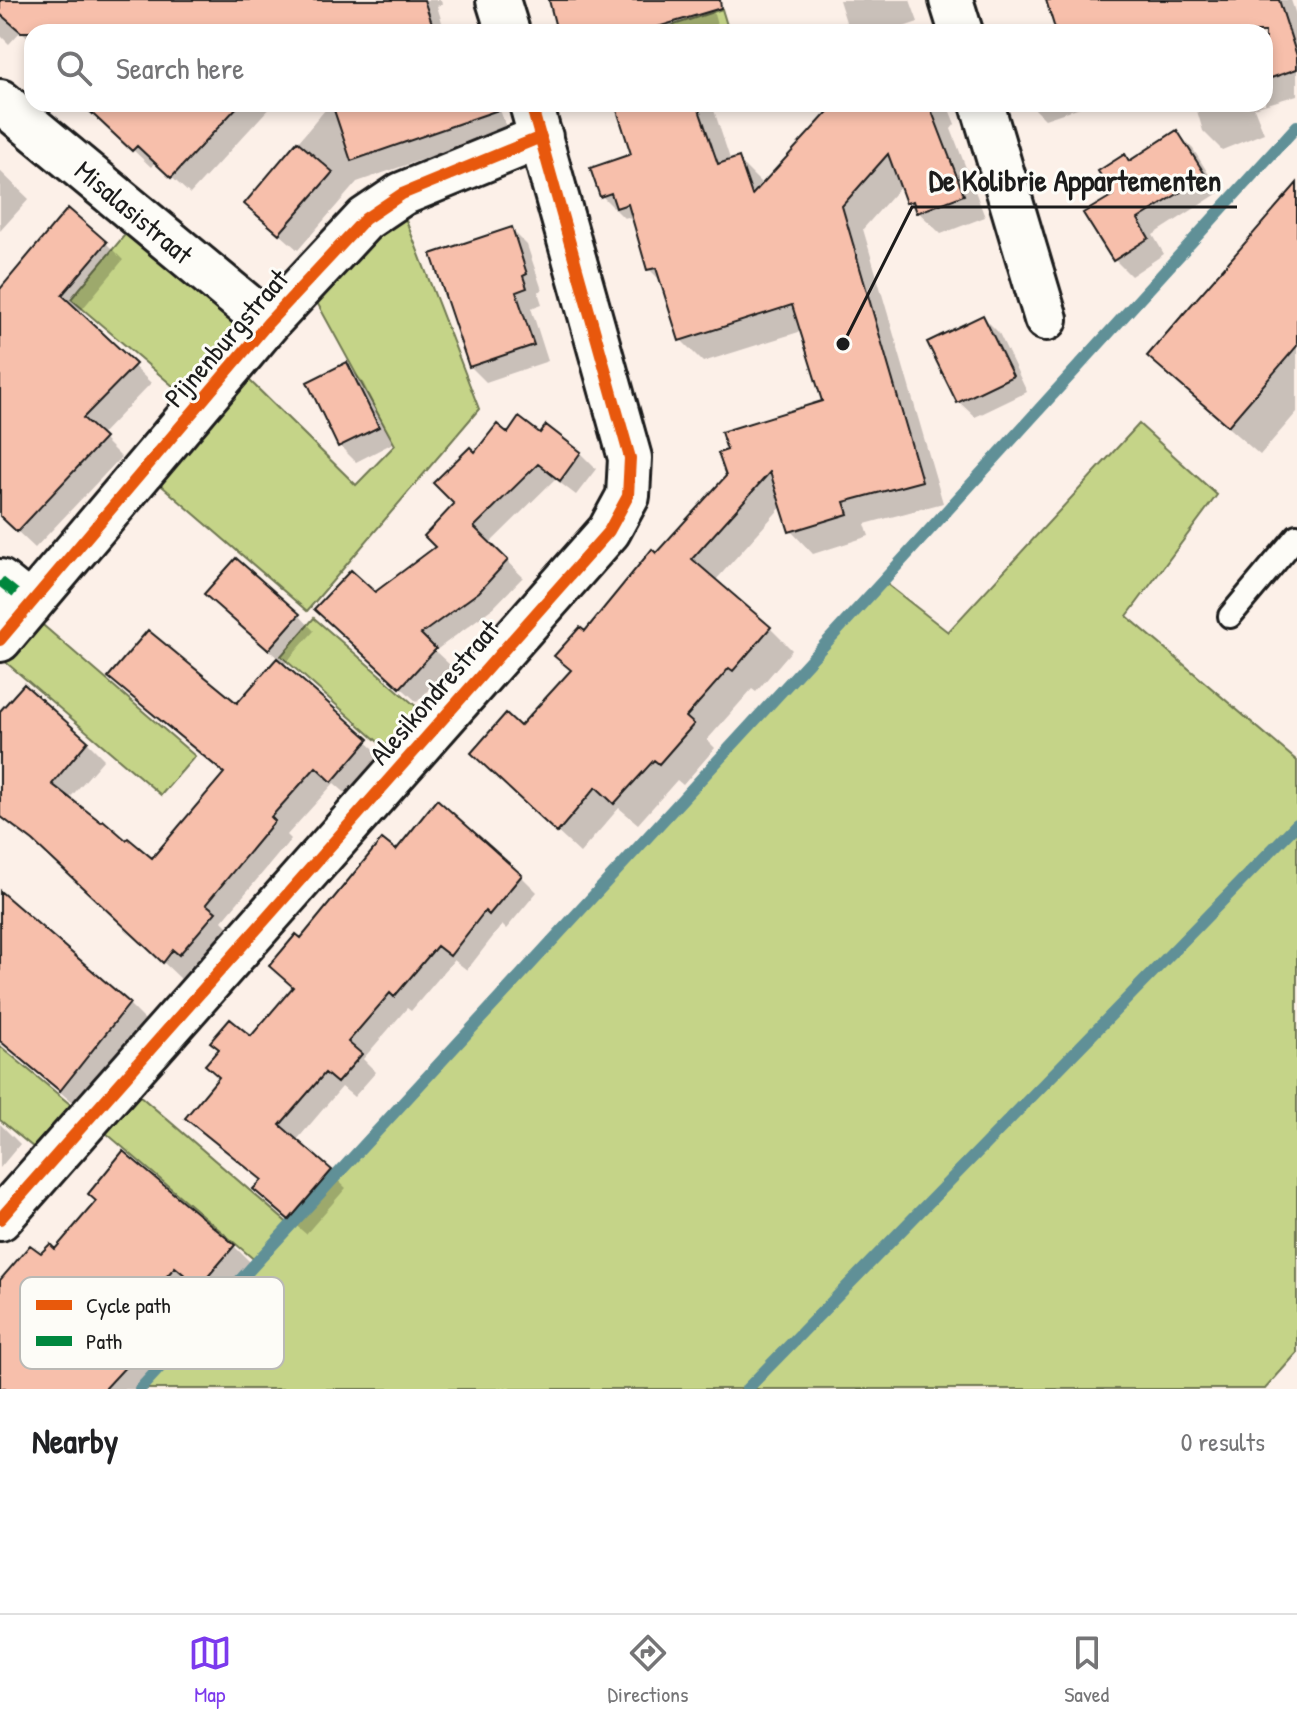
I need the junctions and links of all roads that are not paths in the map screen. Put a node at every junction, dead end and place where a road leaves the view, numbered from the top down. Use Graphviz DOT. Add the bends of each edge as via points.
graph roads {
  1 [pos="498,0"];
  2 [pos="951,0"];
  3 [pos="506,24"];
  4 [pos="958,24"];
  5 [pos="0,101"];
  6 [pos="984,112"];
  7 [pos="536,120"];
  8 [pos="1046,319"];
  9 [pos="268,323"];
  10 [pos="1297,536"];
  11 [pos="15,593"];
  12 [pos="1230,616"];
  13 [pos="0,640"];
  14 [pos="0,1219"];
  1 -- 3 [label="street"];
  2 -- 4 [label="street"];
  5 -- 9 [label="street, Misalasistraat"];
  6 -- 8 [label="street"];
  7 -- 9 [label="street, Pijnenburgstraat" via="365,219"];
  7 -- 14 [label="street, Alesikondrestraat" via="630,458 628,496 609,531"];
  9 -- 11 [label="street, Pijnenburgstraat"];
  10 -- 12 [label="lane"];
  11 -- 13 [label="street, Pijnenburgstraat"];
}
